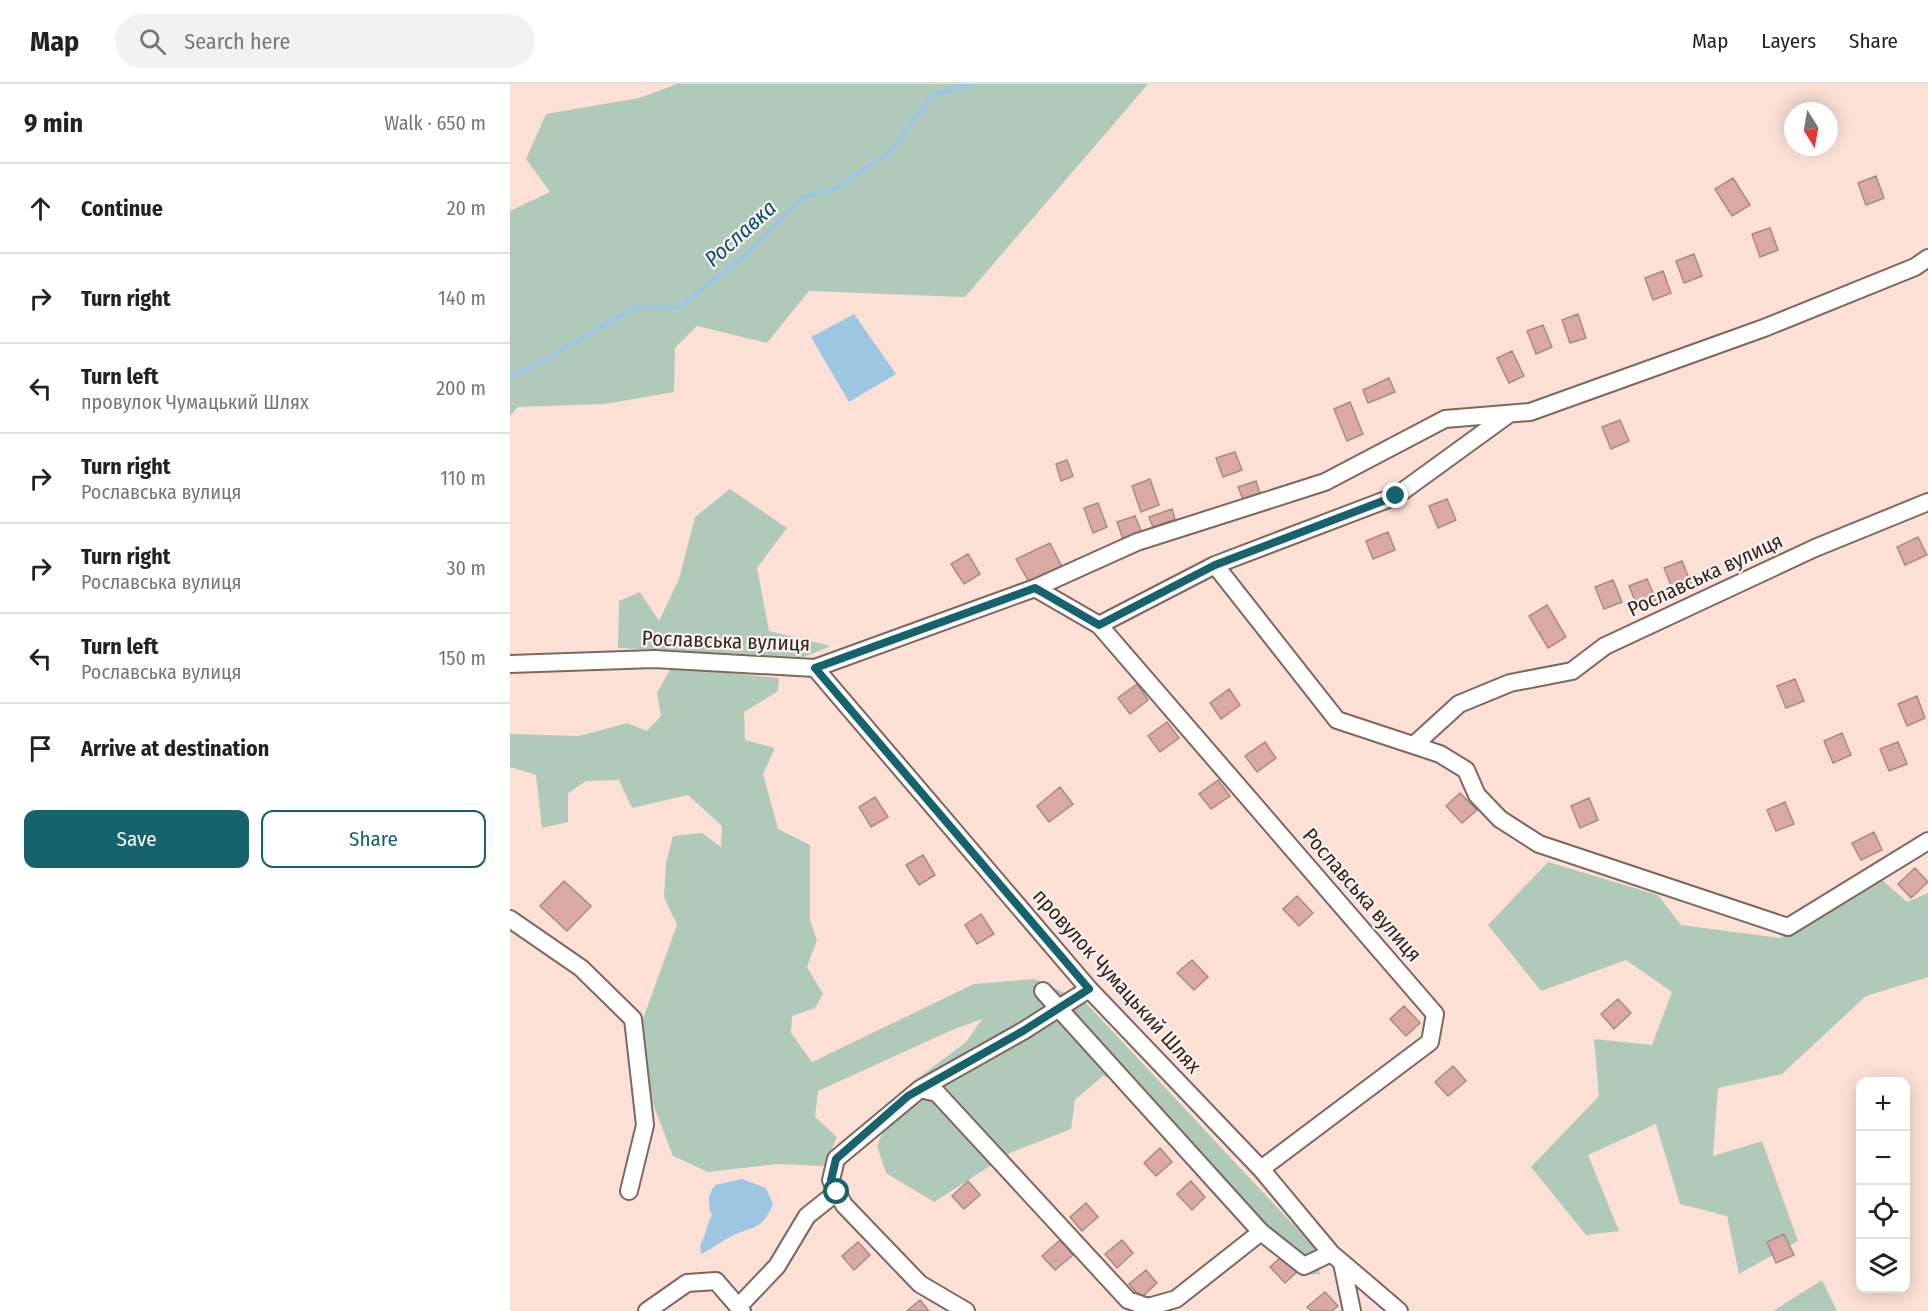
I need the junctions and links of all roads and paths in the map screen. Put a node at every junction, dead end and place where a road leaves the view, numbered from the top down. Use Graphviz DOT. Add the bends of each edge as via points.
graph roads {
  1 [pos="1924,264"];
  2 [pos="1509,414"];
  3 [pos="1928,502"];
  4 [pos="1215,565"];
  5 [pos="1035,588"];
  6 [pos="1099,625"];
  7 [pos="510,664"];
  8 [pos="815,668"];
  9 [pos="1414,745"];
  10 [pos="1928,842"];
  11 [pos="513,926"];
  12 [pos="1089,989"];
  13 [pos="1043,991"];
  14 [pos="1060,1010"];
  15 [pos="920,1089"];
  16 [pos="1261,1169"];
  17 [pos="629,1191"];
  18 [pos="837,1192"];
  19 [pos="1261,1232"];
  20 [pos="1336,1258"];
  21 [pos="740,1309"];
  22 [pos="648,1311"];
  23 [pos="966,1311"];
  24 [pos="1352,1311"];
  25 [pos="1399,1311"];
  1 -- 2 [label="street, Рославська вулиця" via="1742,336 1530,412"];
  2 -- 4 [label="street, Рославська вулиця" via="1396,496"];
  2 -- 5 [label="street, Рославська вулиця" via="1446,419 1325,482 1137,542"];
  3 -- 9 [label="street, Рославська вулиця" via="1815,548 1605,646 1572,671 1510,683 1459,704"];
  4 -- 6 [label="street, Рославська вулиця"];
  4 -- 9 [label="street" via="1337,720"];
  5 -- 6 [label="street, Рославська вулиця"];
  5 -- 8 [label="street, Рославська вулиця"];
  6 -- 16 [label="street, Рославська вулиця" via="1435,1014 1430,1042"];
  7 -- 8 [label="street, Рославська вулиця" via="654,659"];
  8 -- 12 [label="street, провулок Чумацький Шлях"];
  9 -- 10 [label="street" via="1440,754 1466,770 1477,795 1500,819 1539,844 1788,927"];
  11 -- 17 [label="street" via="582,968 633,1019 645,1125"];
  12 -- 14 [label="street"];
  12 -- 16 [label="street, провулок Чумацький Шлях"];
  13 -- 14 [label="street"];
  14 -- 15 [label="street"];
  14 -- 19 [label="street"];
  15 -- 18 [label="street" via="836,1159 831,1180"];
  15 -- 19 [label="street" via="937,1094 1128,1300 1148,1307 1176,1299"];
  16 -- 20 [label="street, провулок Чумацький Шлях"];
  18 -- 21 [label="street" via="807,1216 777,1266"];
  18 -- 23 [label="street" via="844,1205 920,1284"];
  19 -- 20 [label="street" via="1304,1266"];
  20 -- 24 [label="street"];
  20 -- 25 [label="street, провулок Чумацький Шлях"];
  21 -- 22 [label="street" via="716,1281 687,1283"];
}
